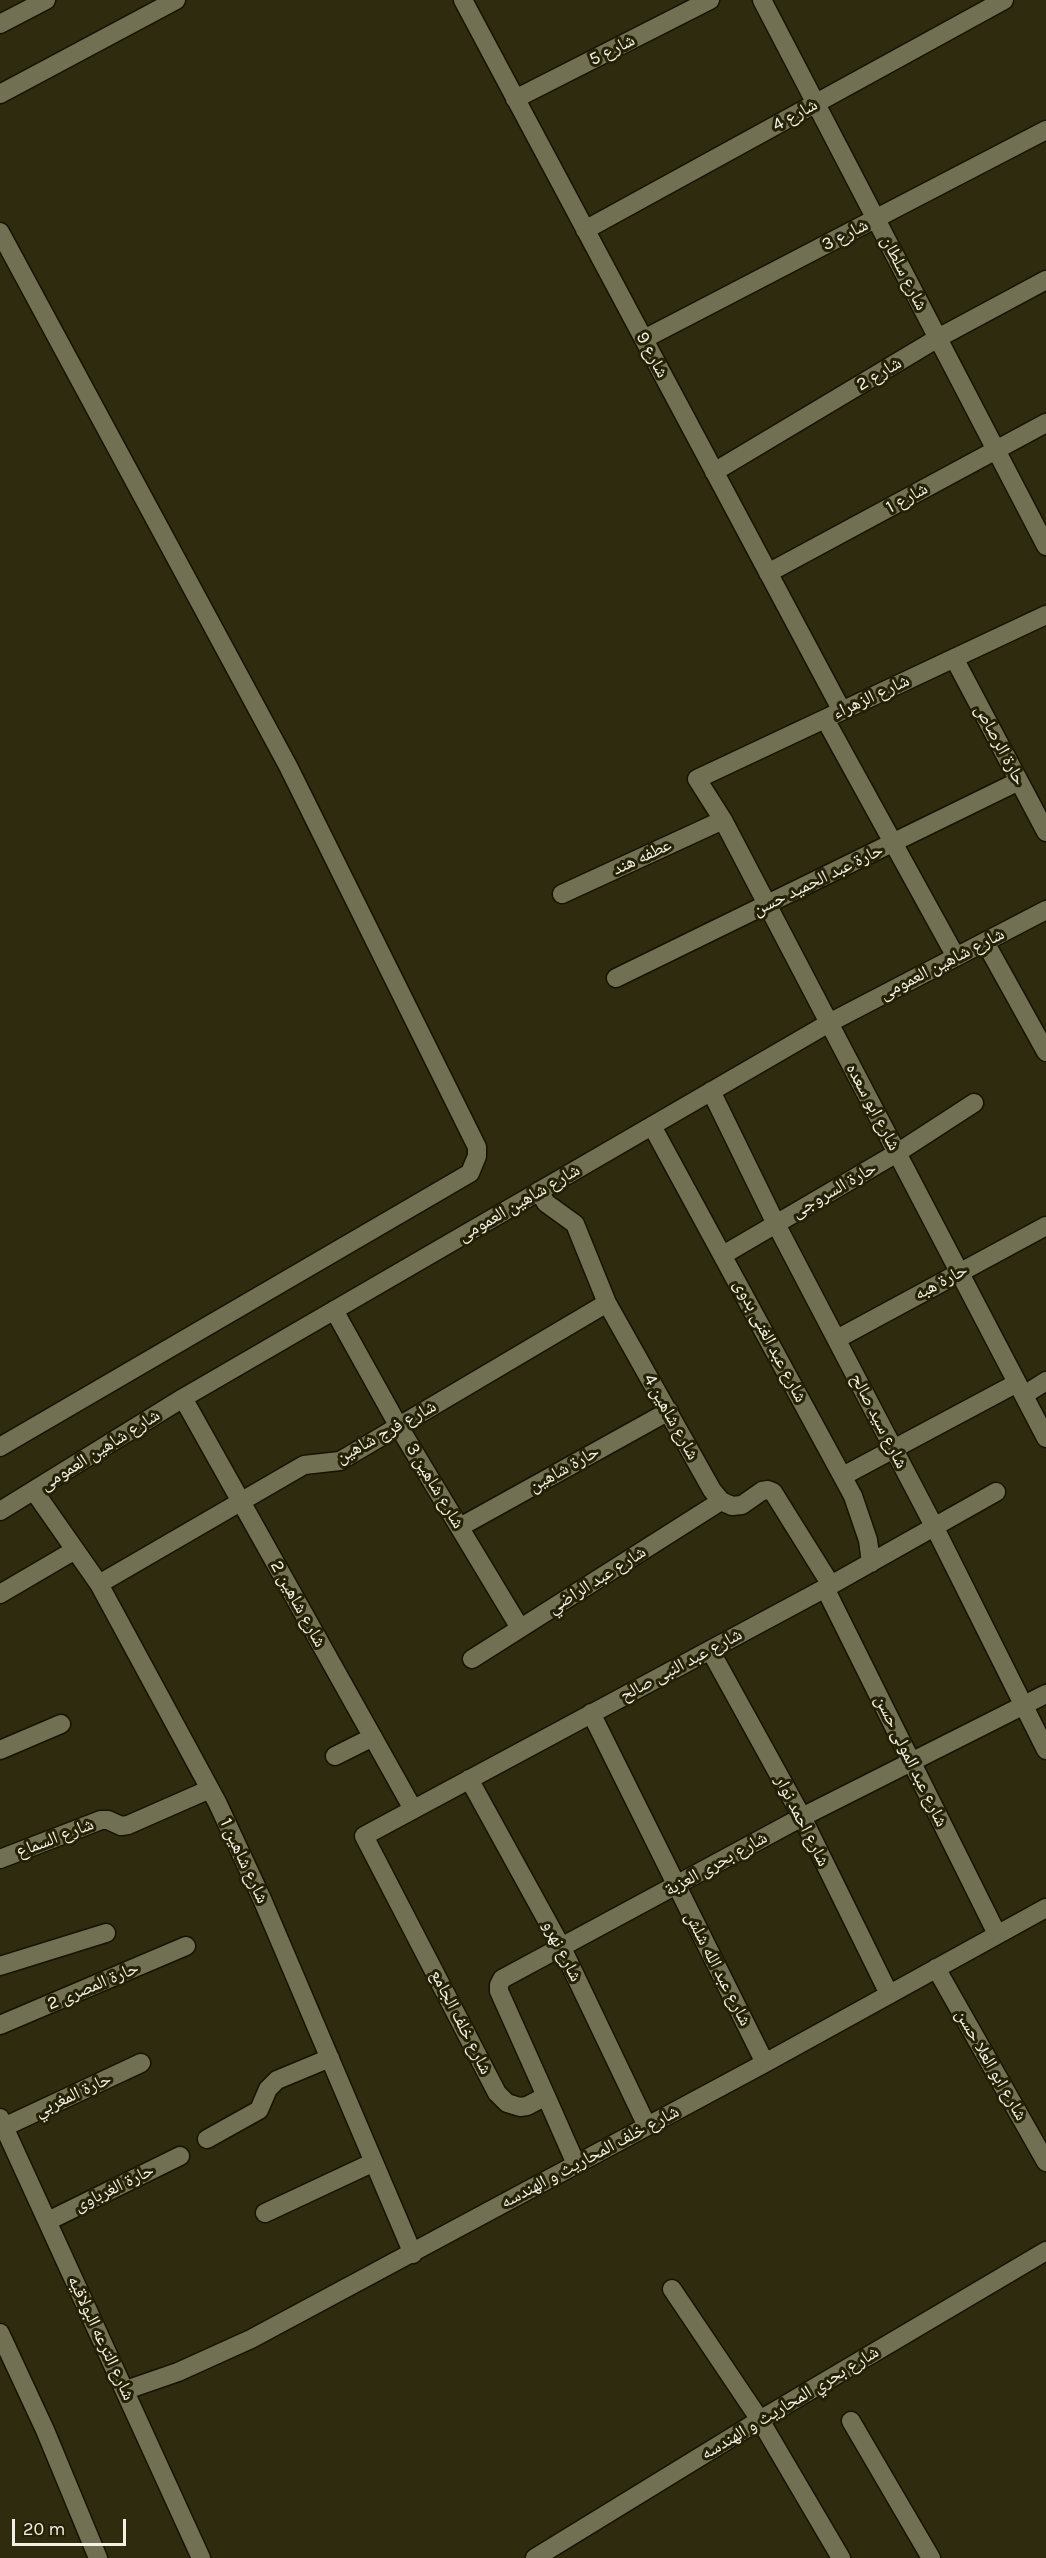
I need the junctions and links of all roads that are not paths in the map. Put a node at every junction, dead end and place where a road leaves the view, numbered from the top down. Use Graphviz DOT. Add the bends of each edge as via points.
graph roads {
  1 [pos="46,0"];
  2 [pos="176,0"];
  3 [pos="462,0"];
  4 [pos="710,0"];
  5 [pos="762,0"];
  6 [pos="1004,0"];
  7 [pos="0,24"];
  8 [pos="0,94"];
  9 [pos="515,99"];
  10 [pos="816,104"];
  11 [pos="1046,130"];
  12 [pos="876,219"];
  13 [pos="585,230"];
  14 [pos="0,232"];
  15 [pos="1046,280"];
  16 [pos="938,338"];
  17 [pos="644,339"];
  18 [pos="1046,423"];
  19 [pos="996,449"];
  20 [pos="714,472"];
  21 [pos="1046,546"];
  22 [pos="768,573"];
  23 [pos="1046,615"];
  24 [pos="954,658"];
  25 [pos="842,711"];
  26 [pos="825,719"];
  27 [pos="697,779"];
  28 [pos="1019,781"];
  29 [pos="723,820"];
  30 [pos="1046,832"];
  31 [pos="894,842"];
  32 [pos="562,894"];
  33 [pos="766,905"];
  34 [pos="1046,910"];
  35 [pos="985,942"];
  36 [pos="956,957"];
  37 [pos="616,978"];
  38 [pos="829,1023"];
  39 [pos="1046,1052"];
  40 [pos="711,1091"];
  41 [pos="974,1103"];
  42 [pos="652,1126"];
  43 [pos="897,1153"];
  44 [pos="539,1191"];
  45 [pos="776,1224"];
  46 [pos="1046,1226"];
  47 [pos="723,1255"];
  48 [pos="959,1272"];
  49 [pos="607,1304"];
  50 [pos="334,1310"];
  51 [pos="837,1339"];
  52 [pos="1046,1381"];
  53 [pos="1020,1389"];
  54 [pos="183,1398"];
  55 [pos="669,1411"];
  56 [pos="399,1427"];
  57 [pos="1046,1438"];
  58 [pos="0,1447"];
  59 [pos="893,1448"];
  60 [pos="843,1476"];
  61 [pos="34,1491"];
  62 [pos="996,1492"];
  63 [pos="240,1500"];
  64 [pos="722,1501"];
  65 [pos="0,1511"];
  66 [pos="460,1527"];
  67 [pos="935,1528"];
  68 [pos="75,1550"];
  69 [pos="871,1563"];
  70 [pos="99,1584"];
  71 [pos="828,1586"];
  72 [pos="0,1594"];
  73 [pos="520,1628"];
  74 [pos="710,1650"];
  75 [pos="472,1659"];
  76 [pos="1046,1694"];
  77 [pos="1023,1706"];
  78 [pos="591,1713"];
  79 [pos="61,1724"];
  80 [pos="373,1737"];
  81 [pos="0,1750"];
  82 [pos="1046,1750"];
  83 [pos="335,1756"];
  84 [pos="911,1762"];
  85 [pos="469,1779"];
  86 [pos="210,1789"];
  87 [pos="412,1809"];
  88 [pos="802,1817"];
  89 [pos="364,1836"];
  90 [pos="0,1860"];
  91 [pos="677,1886"];
  92 [pos="1046,1908"];
  93 [pos="106,1933"];
  94 [pos="997,1934"];
  95 [pos="186,1946"];
  96 [pos="562,1948"];
  97 [pos="0,1966"];
  98 [pos="936,1968"];
  99 [pos="889,1994"];
  100 [pos="0,2025"];
  101 [pos="330,2058"];
  102 [pos="141,2063"];
  103 [pos="765,2063"];
  104 [pos="546,2096"];
  105 [pos="2,2123"];
  106 [pos="647,2126"];
  107 [pos="207,2139"];
  108 [pos="180,2156"];
  109 [pos="374,2162"];
  110 [pos="1046,2162"];
  111 [pos="576,2164"];
  112 [pos="265,2213"];
  113 [pos="48,2221"];
  114 [pos="1046,2251"];
  115 [pos="413,2254"];
  116 [pos="672,2289"];
  117 [pos="0,2333"];
  118 [pos="126,2390"];
  119 [pos="760,2420"];
  120 [pos="851,2421"];
  121 [pos="98,2558"];
  122 [pos="201,2558"];
  123 [pos="535,2558"];
  124 [pos="841,2558"];
  125 [pos="931,2558"];
  1 -- 7 [label="street"];
  2 -- 8 [label="street"];
  3 -- 9 [label="street, شارع 9"];
  4 -- 9 [label="street, شارع 5"];
  5 -- 10 [label="street, شارع سلطان"];
  6 -- 10 [label="street, شارع 4"];
  9 -- 13 [label="street, شارع 9"];
  10 -- 12 [label="street, شارع سلطان"];
  10 -- 13 [label="street, شارع 4"];
  11 -- 12 [label="street, شارع 3"];
  12 -- 16 [label="street, شارع سلطان"];
  12 -- 17 [label="street, شارع 3"];
  13 -- 17 [label="street, شارع 9"];
  14 -- 58 [label="street" via="288,766 477,1147 470,1173"];
  15 -- 16 [label="street, شارع 2"];
  16 -- 19 [label="street, شارع سلطان"];
  16 -- 20 [label="street, شارع 2"];
  17 -- 20 [label="street, شارع 9"];
  18 -- 19 [label="street, شارع 1"];
  19 -- 21 [label="street, شارع سلطان"];
  19 -- 22 [label="street, شارع 1"];
  20 -- 22 [label="street, شارع 9"];
  22 -- 25 [label="street, شارع 9"];
  23 -- 24 [label="street, شارع الزهراء"];
  24 -- 25 [label="street, شارع الزهراء"];
  24 -- 28 [label="street, حارة الرصاص"];
  25 -- 26 [label="street, شارع الزهراء"];
  26 -- 27 [label="street, شارع الزهراء"];
  26 -- 31 [label="street"];
  27 -- 29 [label="street, شارع ابو سعده"];
  28 -- 30 [label="street, حارة الرصاص"];
  28 -- 31 [label="street, حارة عبد الحميد حسن"];
  29 -- 32 [label="street, عطفه هند"];
  29 -- 33 [label="street, شارع ابو سعده"];
  31 -- 33 [label="street, حارة عبد الحميد حسن"];
  31 -- 36 [label="street"];
  33 -- 37 [label="street, حارة عبد الحميد حسن"];
  33 -- 38 [label="street, شارع ابو سعده"];
  34 -- 35 [label="street, شارع شاهين العمومى"];
  35 -- 36 [label="street, شارع شاهين العمومى"];
  35 -- 39 [label="street"];
  36 -- 38 [label="street, شارع شاهين العمومى"];
  38 -- 40 [label="street, شارع شاهين العمومى"];
  38 -- 43 [label="street, شارع ابو سعده"];
  40 -- 42 [label="street, شارع شاهين العمومى"];
  40 -- 45 [label="street, شارع سيد صالح"];
  41 -- 43 [label="street, حارة السروجى"];
  42 -- 44 [label="street, شارع شاهين العمومى"];
  42 -- 47 [label="street, شارع عبد الغنى بدوى"];
  43 -- 45 [label="street, حارة السروجى"];
  43 -- 48 [label="street, شارع ابو سعده"];
  44 -- 49 [label="street, شارع شاهين 4" via="546,1203 575,1224"];
  44 -- 50 [label="street, شارع شاهين العمومى"];
  45 -- 47 [label="street, حارة السروجى"];
  45 -- 51 [label="street, شارع سيد صالح"];
  46 -- 48 [label="street, حارة هبه"];
  47 -- 60 [label="street, شارع عبد الغنى بدوى"];
  48 -- 51 [label="street, حارة هبه"];
  48 -- 53 [label="street, شارع ابو سعده"];
  49 -- 55 [label="street, شارع شاهين 4"];
  49 -- 56 [label="street, شارع فرج شاهين"];
  50 -- 54 [label="street, شارع شاهين العمومى"];
  50 -- 56 [label="street, شارع شاهين 3"];
  51 -- 59 [label="street, شارع سيد صالح"];
  52 -- 53 [label="street"];
  53 -- 57 [label="street, شارع ابو سعده"];
  53 -- 59 [label="street"];
  54 -- 61 [label="street, شارع شاهين العمومى"];
  54 -- 63 [label="street, شارع شاهين 2"];
  55 -- 64 [label="street, شارع شاهين 4" via="711,1490"];
  55 -- 66 [label="street, حارة شاهين"];
  56 -- 63 [label="street, شارع فرج شاهين" via="340,1461 304,1465"];
  56 -- 66 [label="street, شارع شاهين 3"];
  59 -- 60 [label="street"];
  59 -- 67 [label="street, شارع سيد صالح"];
  60 -- 69 [label="street, شارع عبد الغنى بدوى" via="862,1518"];
  61 -- 65 [label="street, شارع شاهين العمومى"];
  61 -- 68 [label="street, شارع شاهين 1"];
  62 -- 67 [label="street, شارع عبد النبى صالح"];
  63 -- 70 [label="street, شارع فرج شاهين"];
  63 -- 80 [label="street, شارع شاهين 2"];
  64 -- 71 [label="street" via="742,1505 762,1491 772,1492"];
  64 -- 73 [label="street, شارع عبد الراضي"];
  66 -- 73 [label="street, شارع شاهين 3"];
  67 -- 69 [label="street, شارع عبد النبى صالح"];
  67 -- 77 [label="street, شارع سيد صالح"];
  68 -- 70 [label="street, شارع شاهين 1"];
  68 -- 72 [label="street"];
  69 -- 71 [label="street, شارع عبد النبى صالح"];
  70 -- 86 [label="street, شارع شاهين 1"];
  71 -- 74 [label="street, شارع عبد النبى صالح"];
  71 -- 84 [label="street, شارع عبد المولى حسن"];
  73 -- 75 [label="street, شارع عبد الراضي"];
  74 -- 78 [label="street, شارع عبد النبى صالح"];
  74 -- 88 [label="street, شارع احمد نوار"];
  76 -- 77 [label="street, شارع بحرى العزبة"];
  77 -- 82 [label="street, شارع سيد صالح"];
  77 -- 84 [label="street, شارع بحرى العزبة"];
  78 -- 85 [label="street, شارع عبد النبى صالح"];
  78 -- 91 [label="street, شارع عبد الله شلش"];
  79 -- 81 [label="street"];
  80 -- 83 [label="street"];
  80 -- 87 [label="street, شارع شاهين 2"];
  84 -- 88 [label="street, شارع بحرى العزبة"];
  84 -- 94 [label="street, شارع عبد المولى حسن"];
  85 -- 87 [label="street, شارع عبد النبى صالح"];
  85 -- 96 [label="street, شارع نهرو"];
  86 -- 90 [label="street, شارع السماع" via="128,1825 101,1820"];
  86 -- 101 [label="street, شارع شاهين 1"];
  87 -- 89 [label="street, شارع عبد النبى صالح"];
  88 -- 91 [label="street, شارع بحرى العزبة"];
  88 -- 99 [label="street, شارع احمد نوار"];
  89 -- 104 [label="street, شارع خلف الجامع" via="501,2099 520,2107"];
  91 -- 96 [label="street, شارع بحرى العزبة"];
  91 -- 103 [label="street, شارع عبد الله شلش"];
  92 -- 94 [label="street, شارع خلف المحاريث و الهندسه"];
  93 -- 97 [label="street"];
  94 -- 98 [label="street, شارع خلف المحاريث و الهندسه"];
  95 -- 100 [label="street, حارة المصرى 2"];
  96 -- 104 [label="street, شارع بحرى العزبة" via="511,1973 499,1985"];
  96 -- 106 [label="street, شارع نهرو"];
  98 -- 99 [label="street, شارع خلف المحاريث و الهندسه"];
  98 -- 110 [label="street, شارع ابو العلا حسن"];
  99 -- 103 [label="street, شارع خلف المحاريث و الهندسه"];
  101 -- 107 [label="street" via="277,2080 268,2089 259,2110"];
  101 -- 109 [label="street, شارع شاهين 1"];
  102 -- 105 [label="street, حارة المغربي"];
  103 -- 106 [label="street, شارع خلف المحاريث و الهندسه"];
  104 -- 111 [label="street"];
  105 -- 113 [label="street, شارع الترعه البولاقيه"];
  106 -- 111 [label="street, شارع خلف المحاريث و الهندسه"];
  108 -- 113 [label="street, حارة الغرباوى"];
  109 -- 112 [label="street"];
  109 -- 115 [label="street, شارع شاهين 1"];
  111 -- 115 [label="street, شارع خلف المحاريث و الهندسه"];
  113 -- 118 [label="street, شارع الترعه البولاقيه"];
  114 -- 119 [label="street, شارع بحري المحاريث و الهندسه"];
  115 -- 118 [label="street, شارع خلف المحاريث و الهندسه" via="251,2339"];
  116 -- 119 [label="street"];
  117 -- 121 [label="street"];
  118 -- 122 [label="street, شارع الترعه البولاقيه"];
  119 -- 123 [label="street, شارع بحري المحاريث و الهندسه"];
  119 -- 124 [label="street"];
  120 -- 125 [label="street"];
}
